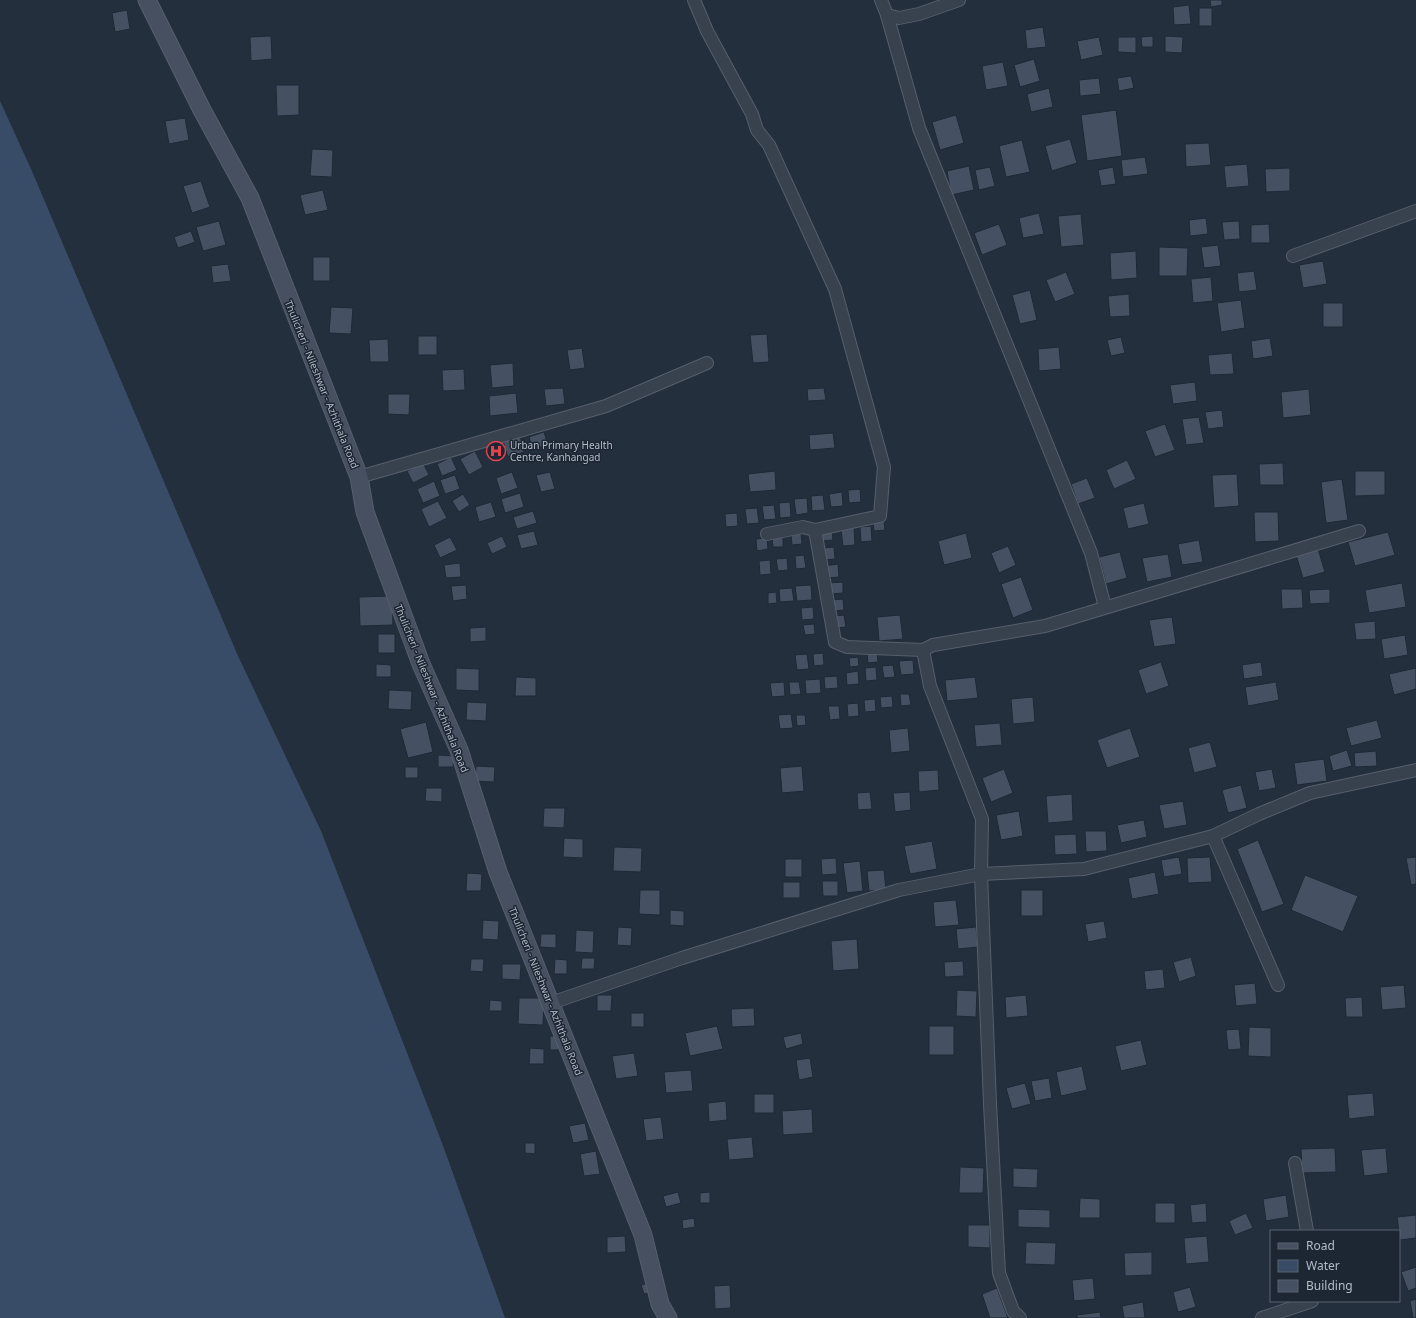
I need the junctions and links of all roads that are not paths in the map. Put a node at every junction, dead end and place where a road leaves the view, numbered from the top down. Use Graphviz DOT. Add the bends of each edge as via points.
graph roads {
  1 [pos="147,0"];
  2 [pos="694,0"];
  3 [pos="881,0"];
  4 [pos="959,0"];
  5 [pos="887,15"];
  6 [pos="1416,211"];
  7 [pos="1293,256"];
  8 [pos="707,362"];
  9 [pos="358,477"];
  10 [pos="815,530"];
  11 [pos="1359,531"];
  12 [pos="767,534"];
  13 [pos="1105,607"];
  14 [pos="923,650"];
  15 [pos="1416,770"];
  16 [pos="1213,836"];
  17 [pos="981,874"];
  18 [pos="1278,985"];
  19 [pos="551,1004"];
  20 [pos="1295,1163"];
  21 [pos="1308,1230"];
  22 [pos="1309,1302"];
  23 [pos="668,1318"];
  24 [pos="1020,1318"];
  25 [pos="1262,1318"];
  1 -- 9 [label="main road, Thulicheri - Nileshwar - Azhithala Road" via="250,198"];
  2 -- 10 [label="street" via="707,32 752,114 757,130 769,145 835,289 884,467 880,516"];
  3 -- 5 [label="street"];
  4 -- 5 [label="street" via="919,14 899,18"];
  5 -- 13 [label="street" via="919,128 1090,553"];
  6 -- 7 [label="street"];
  8 -- 9 [label="street" via="606,406"];
  9 -- 19 [label="main road, Thulicheri - Nileshwar - Azhithala Road" via="365,512 373,534 421,664 459,750 498,872"];
  10 -- 12 [label="street" via="803,528"];
  10 -- 14 [label="street" via="835,642 847,647"];
  11 -- 13 [label="street"];
  13 -- 14 [label="street" via="1045,626 933,645"];
  14 -- 17 [label="street" via="930,686 982,818"];
  15 -- 16 [label="street" via="1310,793"];
  16 -- 17 [label="street" via="1084,869"];
  16 -- 18 [label="street"];
  17 -- 19 [label="street" via="900,890 682,958"];
  17 -- 24 [label="street" via="999,1273 1013,1311"];
  19 -- 23 [label="main road, Thulicheri - Nileshwar - Azhithala Road" via="643,1235 660,1304"];
  20 -- 21 [label="street"];
  22 -- 25 [label="street"];
}
